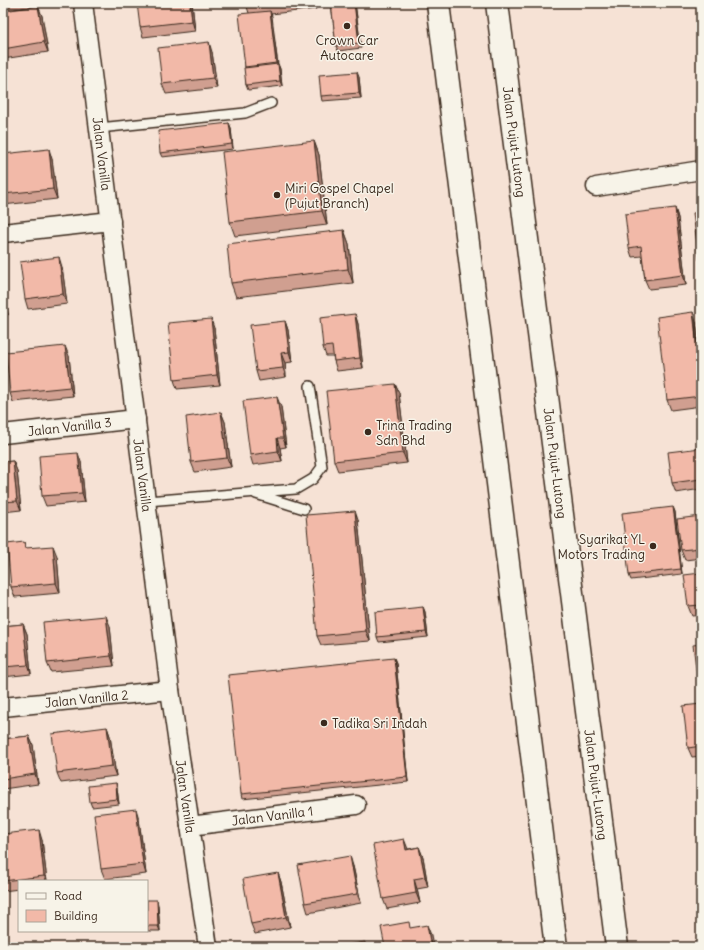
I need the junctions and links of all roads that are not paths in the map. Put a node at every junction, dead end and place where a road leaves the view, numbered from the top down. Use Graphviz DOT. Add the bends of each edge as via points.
graph roads {
  1 [pos="83,3"];
  2 [pos="438,3"];
  3 [pos="497,3"];
  4 [pos="271,103"];
  5 [pos="99,128"];
  6 [pos="701,170"];
  7 [pos="596,187"];
  8 [pos="111,221"];
  9 [pos="3,233"];
  10 [pos="310,386"];
  11 [pos="136,419"];
  12 [pos="3,434"];
  13 [pos="251,492"];
  14 [pos="147,501"];
  15 [pos="304,509"];
  16 [pos="170,690"];
  17 [pos="3,707"];
  18 [pos="356,805"];
  19 [pos="190,826"];
  20 [pos="208,947"];
  21 [pos="556,947"];
  22 [pos="617,947"];
  1 -- 5 [label="street, Jalan Vanilla"];
  2 -- 21 [label="highway"];
  3 -- 22 [label="highway, Jalan Pujut-Lutong"];
  4 -- 5 [label="lane" via="244,113"];
  5 -- 8 [label="street, Jalan Vanilla"];
  6 -- 7 [label="street"];
  8 -- 9 [label="street"];
  8 -- 11 [label="street, Jalan Vanilla"];
  10 -- 13 [label="lane" via="322,467 313,479 296,489"];
  11 -- 12 [label="street, Jalan Vanilla 3"];
  11 -- 14 [label="street, Jalan Vanilla"];
  13 -- 14 [label="lane"];
  13 -- 15 [label="lane"];
  14 -- 16 [label="street, Jalan Vanilla"];
  16 -- 17 [label="street, Jalan Vanilla 2"];
  16 -- 19 [label="street, Jalan Vanilla"];
  18 -- 19 [label="street, Jalan Vanilla 1"];
  19 -- 20 [label="street, Jalan Vanilla"];
}
